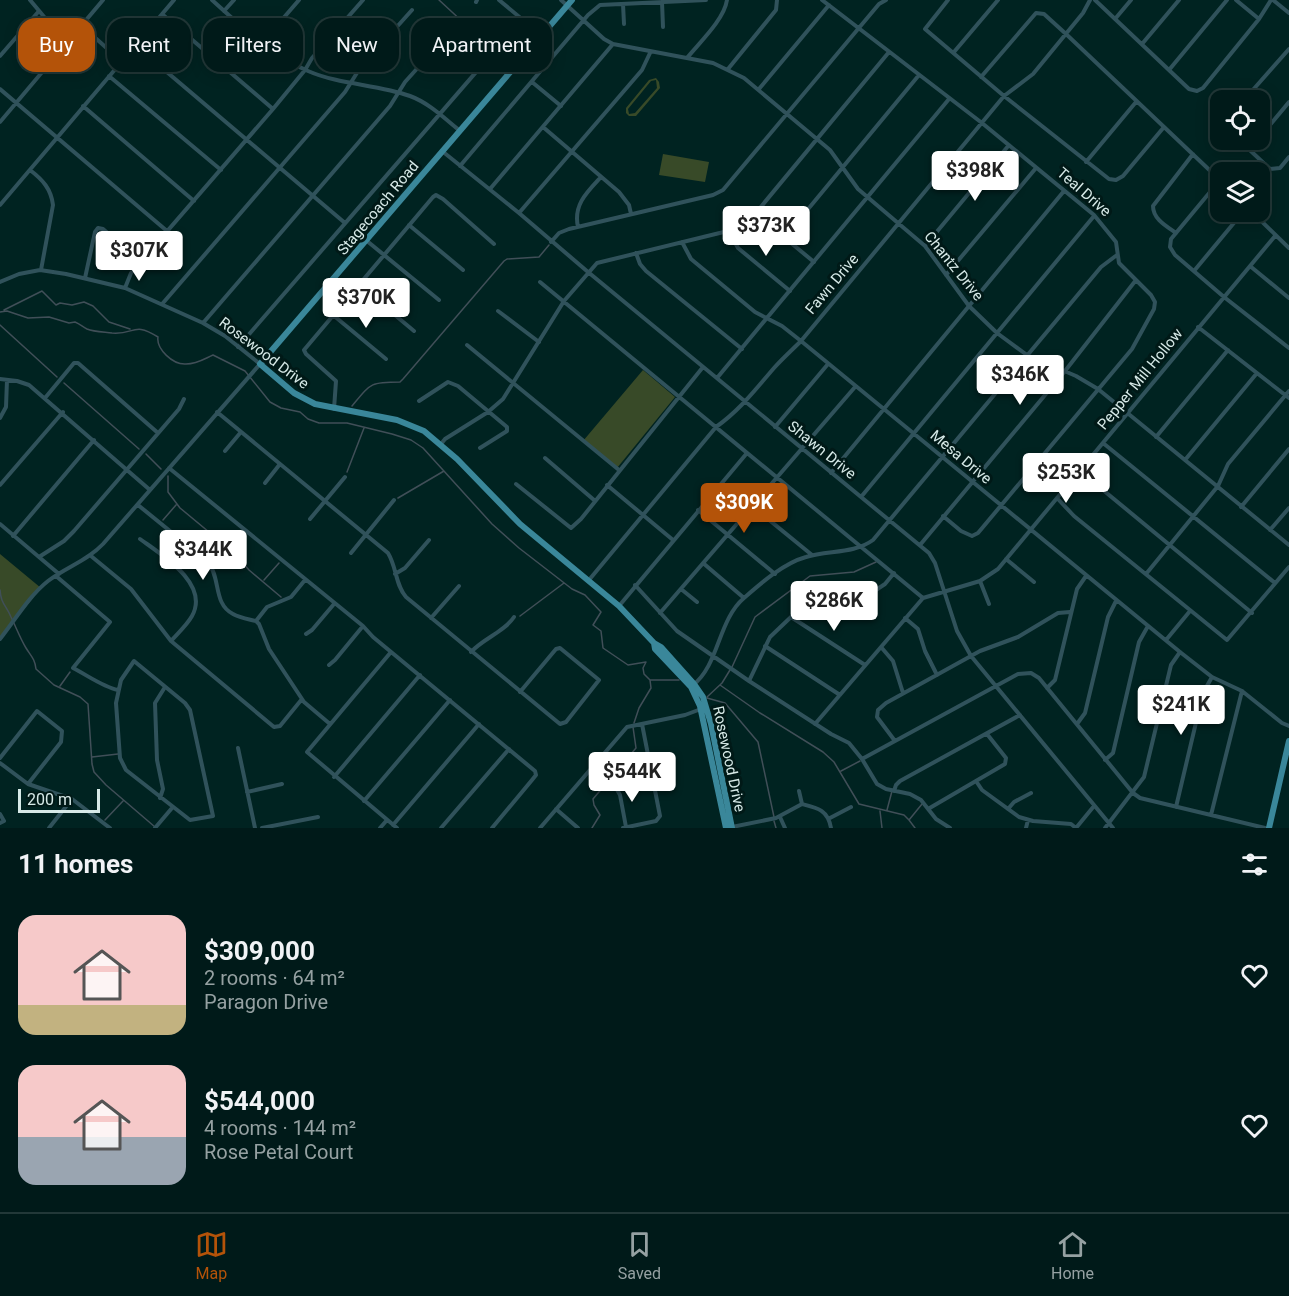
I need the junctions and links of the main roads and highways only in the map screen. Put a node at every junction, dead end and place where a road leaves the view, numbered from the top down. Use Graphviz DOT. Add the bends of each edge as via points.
graph roads {
  1 [pos="572,0"];
  2 [pos="258,367"];
  3 [pos="693,686"];
  4 [pos="1289,741"];
  5 [pos="728,828"];
  6 [pos="1267,828"];
  1 -- 2 [label="main road, Stagecoach Road"];
  2 -- 3 [label="main road, Rosewood Drive" via="315,404 406,422 424,431 510,515 619,606"];
  3 -- 5 [label="main road, Rosewood Drive"];
  3 -- 5 [label="main road, Rosewood Drive" via="707,708"];
  4 -- 6 [label="main road"];
}
